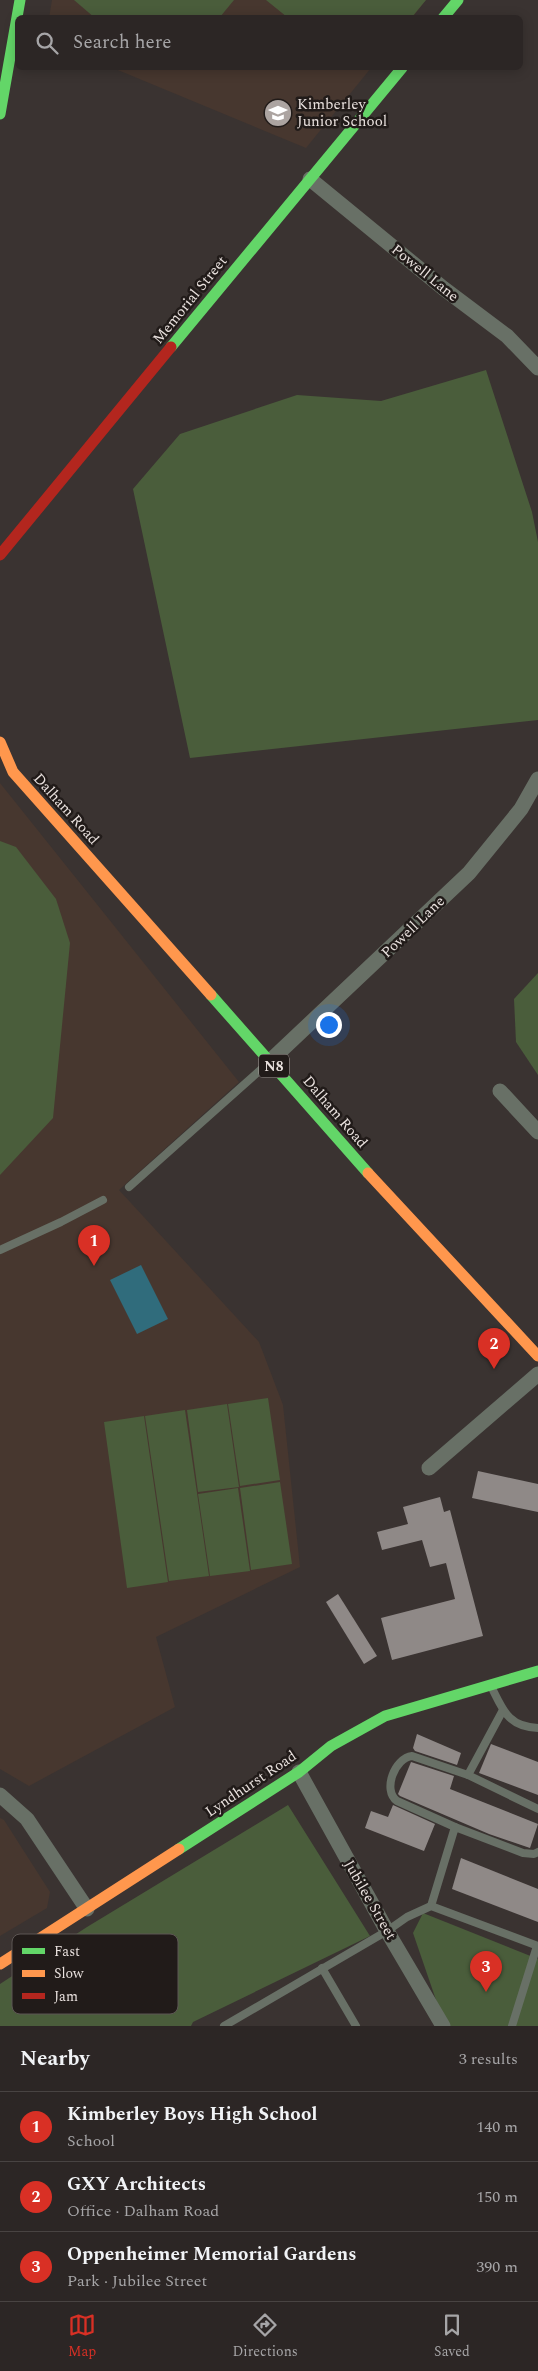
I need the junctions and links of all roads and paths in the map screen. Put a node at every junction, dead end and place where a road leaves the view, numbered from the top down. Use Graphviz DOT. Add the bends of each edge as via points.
graph roads {
  1 [pos="20,0"];
  2 [pos="458,0"];
  3 [pos="17,15"];
  4 [pos="446,15"];
  5 [pos="15,28"];
  6 [pos="400,70"];
  7 [pos="0,114"];
  8 [pos="310,178"];
  9 [pos="538,368"];
  10 [pos="1,557"];
  11 [pos="0,742"];
  12 [pos="0,763"];
  13 [pos="13,772"];
  14 [pos="538,779"];
  15 [pos="270,1061"];
  16 [pos="500,1091"];
  17 [pos="538,1132"];
  18 [pos="130,1187"];
  19 [pos="103,1200"];
  20 [pos="0,1250"];
  21 [pos="538,1356"];
  22 [pos="538,1374"];
  23 [pos="429,1468"];
  24 [pos="538,1671"];
  25 [pos="490,1684"];
  26 [pos="503,1710"];
  27 [pos="538,1728"];
  28 [pos="299,1772"];
  29 [pos="468,1775"];
  30 [pos="0,1795"];
  31 [pos="538,1809"];
  32 [pos="455,1828"];
  33 [pos="538,1852"];
  34 [pos="431,1906"];
  35 [pos="87,1909"];
  36 [pos="387,1931"];
  37 [pos="47,1934"];
  38 [pos="538,1946"];
  39 [pos="12,1956"];
  40 [pos="0,1964"];
  41 [pos="322,1968"];
  42 [pos="224,2026"];
  43 [pos="356,2026"];
  44 [pos="443,2026"];
  45 [pos="512,2026"];
  1 -- 3 [label="main road"];
  2 -- 4 [label="main road"];
  5 -- 7 [label="main road"];
  6 -- 8 [label="main road, Memorial Street"];
  8 -- 9 [label="street, Powell Lane" via="507,336"];
  8 -- 10 [label="main road, Memorial Street"];
  11 -- 13 [label="main road, Dalham Road / N8"];
  12 -- 13 [label="main road, Dalham Road / N8"];
  13 -- 15 [label="main road, Dalham Road / N8"];
  14 -- 15 [label="street, Powell Lane" via="521,809 469,873"];
  15 -- 18 [label="lane"];
  15 -- 21 [label="main road, Dalham Road / N8" via="407,1217"];
  16 -- 17 [label="street"];
  19 -- 20 [label="lane"];
  22 -- 23 [label="street"];
  24 -- 25 [label="main road, Lyndhurst Road"];
  25 -- 26 [label="lane"];
  25 -- 28 [label="main road, Lyndhurst Road" via="385,1716 331,1746"];
  26 -- 27 [label="lane" via="520,1726"];
  26 -- 29 [label="lane"];
  28 -- 35 [label="main road, Lyndhurst Road"];
  28 -- 36 [label="street, Jubilee Street"];
  29 -- 31 [label="lane"];
  29 -- 32 [label="lane" via="412,1756 406,1757 397,1764 389,1790 397,1801"];
  30 -- 35 [label="street" via="27,1819"];
  32 -- 33 [label="lane" via="523,1853"];
  32 -- 34 [label="lane"];
  34 -- 36 [label="lane"];
  34 -- 38 [label="lane"];
  35 -- 37 [label="main road, Lyndhurst Road"];
  36 -- 41 [label="lane"];
  36 -- 44 [label="street, Jubilee Street"];
  38 -- 45 [label="lane"];
  39 -- 40 [label="main road, Lyndhurst Road"];
  41 -- 42 [label="lane"];
  41 -- 43 [label="lane"];
}
